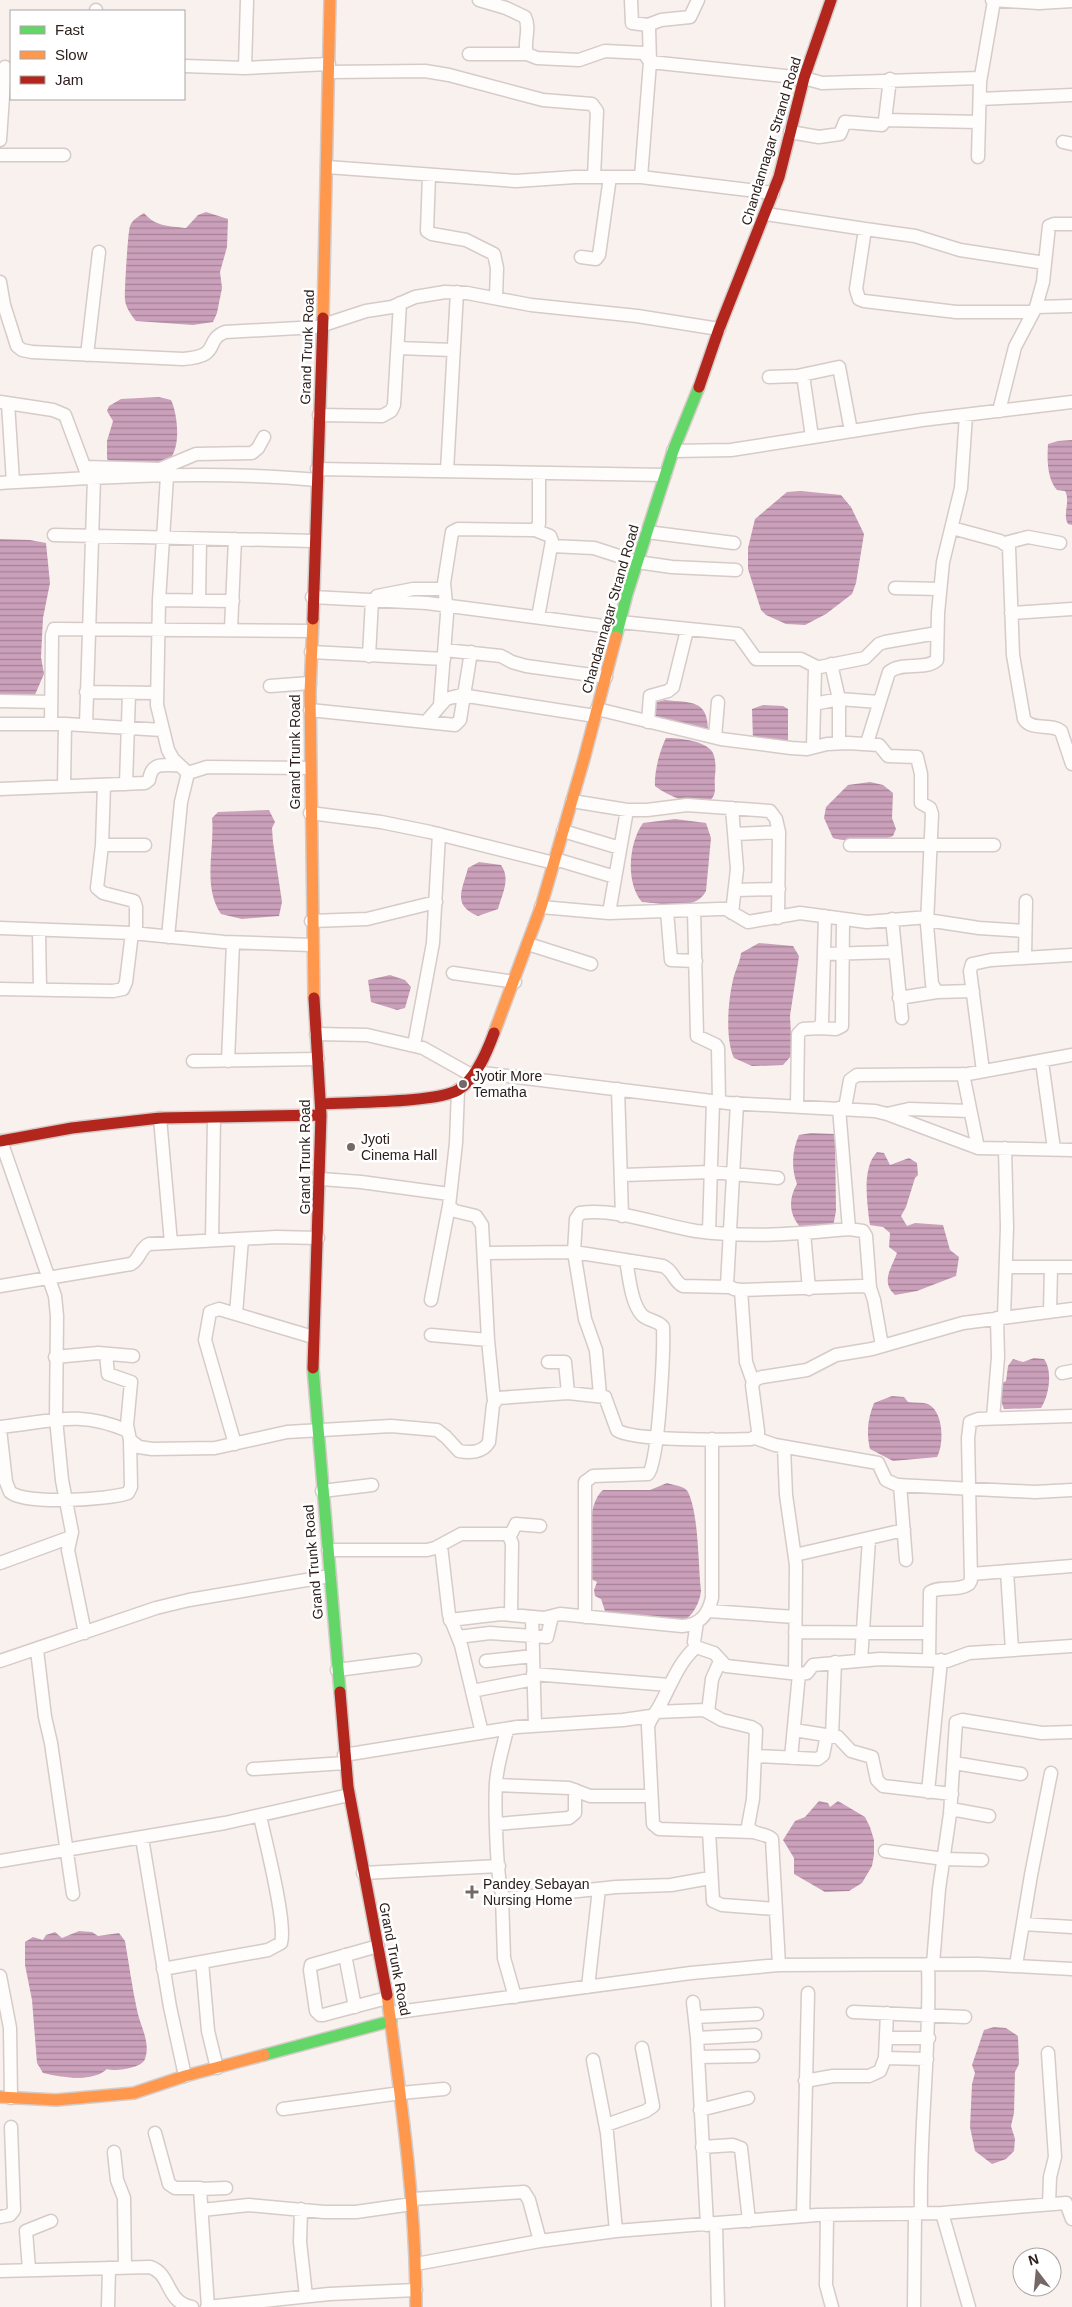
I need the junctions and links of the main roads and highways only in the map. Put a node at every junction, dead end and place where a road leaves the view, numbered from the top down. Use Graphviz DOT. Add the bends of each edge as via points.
graph roads {
  1 [pos="330,0"];
  2 [pos="831,0"];
  3 [pos="321,1110"];
  4 [pos="1,1141"];
  5 [pos="392,2026"];
  6 [pos="6,2098"];
  7 [pos="416,2307"];
  1 -- 3 [label="main road, Grand Trunk Road" via="310,683 311,945"];
  2 -- 3 [label="main road, Chandannagar Strand Road" via="804,78 766,214 673,451 637,562 541,907 491,1041 474,1074 458,1090 439,1097"];
  3 -- 4 [label="main road, Chandannagar Strand Road" via="214,1118 160,1118 72,1128"];
  3 -- 5 [label="main road, Grand Trunk Road" via="313,1337 315,1430 344,1759"];
  5 -- 6 [label="main road" via="336,2036 185,2076 134,2093 56,2100"];
  5 -- 7 [label="main road, Grand Trunk Road" via="412,2202"];
}
